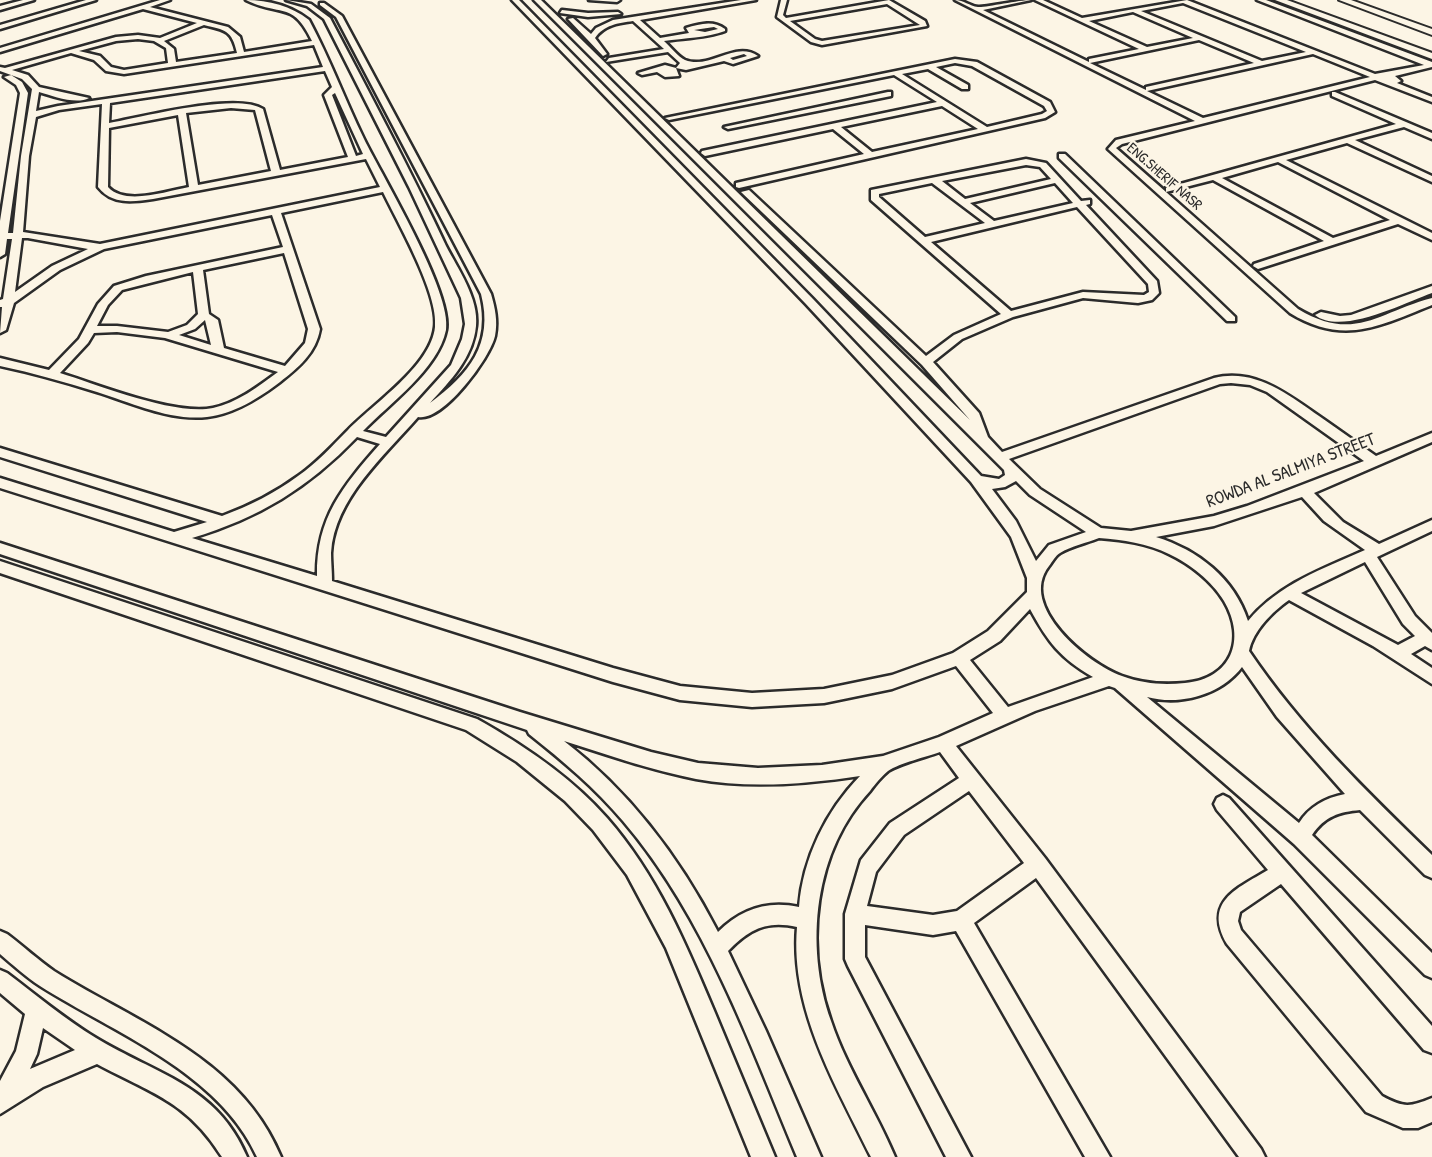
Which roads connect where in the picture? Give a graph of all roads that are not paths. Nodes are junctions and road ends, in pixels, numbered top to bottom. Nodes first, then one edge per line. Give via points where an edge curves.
1 (31, 0) edge
2 (93, 0) edge
3 (156, 0) edge
4 (167, 0) edge
5 (249, 0) edge
6 (289, 0) edge
7 (311, 0) edge
8 (504, 0) edge
9 (514, 0) edge
10 (537, 0) edge
11 (592, 0) edge
12 (617, 0) edge
13 (710, 0) edge
14 (753, 0) edge
15 (958, 0) edge
16 (968, 0) edge
17 (1028, 0) edge
18 (1038, 0) edge
19 (1185, 0) edge
20 (1260, 0) edge
21 (1279, 0) edge
22 (1343, 0) edge
23 (887, 1) edge
24 (781, 2) edge
25 (0, 8) edge
26 (142, 8) junction
27 (553, 8) junction
28 (983, 8) junction
29 (1135, 11) junction
30 (563, 12) junction
31 (617, 14) junction
32 (173, 15) junction
33 (525, 16) junction
34 (635, 19) junction
35 (785, 20) junction
36 (1082, 20) junction
37 (623, 21) junction
38 (94, 22) junction
39 (205, 22) junction
40 (0, 27) edge
41 (1432, 32) edge
42 (693, 34) dead end
43 (592, 38) junction
44 (1201, 39) junction
45 (658, 40) junction
46 (158, 41) junction
47 (316, 43) junction
48 (2, 46) edge
49 (1432, 46) edge
50 (1408, 47) junction
51 (592, 49) junction
52 (670, 50) junction
53 (1147, 50) junction
54 (72, 51) junction
55 (1317, 52) junction
56 (241, 54) junction
57 (1432, 56) edge
58 (723, 59) dead end
59 (609, 60) junction
60 (1092, 61) junction
61 (1262, 64) junction
62 (172, 65) junction
63 (328, 65) junction
64 (683, 65) junction
65 (26, 66) junction
66 (929, 66) junction
67 (1431, 68) edge
68 (2, 71) edge
69 (288, 71) junction
70 (642, 73) dead end
71 (896, 73) junction
72 (18, 74) junction
73 (613, 75) junction
74 (594, 79) junction
75 (866, 79) junction
76 (1385, 79) junction
77 (336, 87) junction
78 (965, 87) dead end
79 (36, 89) junction
80 (377, 89) junction
81 (1149, 89) junction
82 (363, 91) junction
83 (629, 91) junction
84 (1335, 94) junction
85 (609, 95) junction
86 (1432, 95) edge
87 (1432, 99) edge
88 (89, 101) junction
89 (106, 101) junction
90 (944, 103) junction
91 (1276, 106) junction
92 (33, 110) junction
93 (182, 113) junction
94 (669, 118) junction
95 (719, 118) junction
96 (1206, 120) junction
97 (352, 121) junction
98 (370, 121) junction
99 (1404, 124) junction
100 (105, 126) junction
101 (835, 126) junction
102 (986, 130) junction
103 (737, 134) dead end
104 (1432, 136) edge
105 (374, 137) junction
106 (1348, 140) junction
107 (26, 153) junction
108 (705, 153) junction
109 (870, 155) junction
110 (11, 156) junction
111 (369, 156) junction
112 (1062, 156) dead end
113 (353, 158) junction
114 (1283, 158) junction
115 (276, 172) junction
116 (1214, 177) junction
117 (1432, 179) edge
118 (934, 180) junction
119 (1057, 180) junction
120 (739, 185) junction
121 (194, 188) junction
122 (386, 189) junction
123 (1169, 190) junction
124 (5, 192) edge
125 (1105, 197) junction
126 (437, 201) junction
127 (963, 202) junction
128 (422, 204) junction
129 (1079, 204) junction
130 (276, 211) junction
131 (1399, 220) junction
132 (992, 224) junction
133 (1214, 229) junction
134 (1432, 229) edge
135 (1202, 231) junction
136 (18, 235) junction
137 (1432, 237) edge
138 (2, 238) junction
139 (923, 241) junction
140 (1333, 242) junction
141 (101, 247) junction
142 (288, 249) junction
143 (0, 254) edge
144 (1258, 267) junction
145 (198, 268) junction
146 (1432, 289) edge
147 (809, 301) junction
148 (1432, 301) edge
149 (4, 302) edge
150 (204, 315) junction
151 (1009, 315) junction
152 (1231, 319) dead end
153 (0, 330) edge
154 (90, 330) junction
155 (170, 336) junction
156 (218, 349) junction
157 (0, 362) edge
158 (926, 362) junction
159 (285, 370) junction
160 (52, 374) junction
161 (405, 424) junction
162 (353, 432) junction
163 (1432, 437) edge
164 (982, 439) junction
165 (388, 442) junction
166 (0, 452) edge
167 (1000, 458) junction
168 (1374, 461) junction
169 (1011, 470) junction
170 (976, 479) junction
171 (0, 483) edge
172 (1305, 490) junction
173 (224, 522) junction
174 (1432, 525) edge
175 (1098, 533) junction
176 (1126, 535) junction
177 (175, 537) junction
178 (0, 548) edge
179 (1373, 553) junction
180 (0, 567) edge
181 (1034, 577) junction
182 (325, 585) junction
183 (1288, 593) junction
184 (1033, 596) junction
185 (1429, 640) edge
186 (1242, 647) junction
187 (1399, 653) junction
188 (959, 658) junction
189 (363, 677) junction
190 (1432, 677) edge
191 (1114, 681) junction
192 (1004, 715) junction
193 (520, 720) junction
194 (942, 743) junction
195 (883, 764) junction
196 (971, 780) junction
197 (1364, 801) junction
198 (1223, 804) dead end
199 (1301, 837) junction
200 (1038, 865) junction
201 (1432, 868) edge
202 (1283, 872) junction
203 (855, 914) junction
204 (806, 918) junction
205 (961, 920) junction
206 (0, 941) edge
207 (717, 947) junction
208 (1432, 968) edge
209 (0, 980) edge
210 (37, 1010) junction
211 (1432, 1042) edge
212 (99, 1052) junction
213 (0, 1102) edge
214 (1432, 1109) edge
215 (235, 1157) edge
216 (269, 1157) edge
217 (763, 1157) edge
218 (809, 1157) edge
219 (883, 1157) edge
220 (959, 1157) edge
221 (1098, 1157) edge
222 (1252, 1157) edge

1 - 25 street
2 - 40 street
3 - 48 street
4 - 26 street
5 - 47 street via 282,6 301,15
6 - 82 street via 309,5 327,18
7 - 80 street via 339,16
8 - 33 street
9 - 33 street
10 - 27 street
11 - 12 street
13 - 31 street
14 - 34 street
15 - 96 street
16 - 28 street
17 - 28 street
18 - 36 street
19 - 29 street
19 - 55 street
20 - 67 street
21 - 50 main road
22 - 41 main road
23 - 35 street
23 - 35 street via 923,22 924,27 828,43 813,41
24 - 35 street via 783,8 778,14
26 - 32 street
26 - 38 street
27 - 30 street
27 - 51 street
28 - 60 street
29 - 36 street
29 - 44 street
30 - 31 street
30 - 43 street
31 - 37 street via 615,18
32 - 38 street
32 - 39 street
33 - 74 street
33 - 147 street via 779,282
34 - 37 street
34 - 45 street
36 - 53 street
37 - 43 street via 603,25
38 - 48 street
39 - 46 street
39 - 56 street via 234,34
42 - 45 street
43 - 51 street
44 - 53 street
44 - 61 street
45 - 52 street
46 - 54 street via 123,37
46 - 62 street via 170,48
47 - 56 street
47 - 63 street
49 - 50 main road
50 - 57 main road
51 - 59 street
51 - 73 street
52 - 59 street
52 - 64 street
53 - 60 street
54 - 62 street via 97,58 115,71
54 - 65 street
55 - 61 street
55 - 76 street
56 - 62 street
58 - 64 street via 693,67
59 - 94 street
60 - 81 street
61 - 81 street
63 - 69 street
63 - 77 street
64 - 70 street
65 - 68 street
65 - 72 street
66 - 71 street
66 - 78 street
66 - 102 street via 968,62 1051,109 1045,116
67 - 76 street
67 - 76 street via 1418,68
68 - 72 street
68 - 110 street via 24,93
69 - 88 street
69 - 89 street
71 - 75 street
71 - 90 street
72 - 79 street
73 - 74 street via 609,79
73 - 83 street
74 - 85 street
75 - 95 street
75 - 95 street via 891,97
76 - 84 street
76 - 86 street
76 - 87 street
76 - 91 street, ENG.SHERIF NASR
77 - 97 street
77 - 113 street via 328,95
79 - 88 street
79 - 92 street
80 - 82 street
80 - 126 street
81 - 96 street
82 - 98 street
83 - 85 street
83 - 164 street
84 - 91 street
84 - 99 street
85 - 147 street
88 - 89 street
88 - 92 street
89 - 100 street
90 - 101 street
90 - 102 street
91 - 96 street, ENG.SHERIF NASR
91 - 123 street via 1125,150
92 - 107 street
93 - 100 street
93 - 115 street via 237,104 257,107
93 - 121 street
94 - 95 street
94 - 108 street
95 - 103 street
96 - 135 street, ENG.SHERIF NASR via 1119,142 1112,149
97 - 98 street
97 - 105 street
98 - 105 street
99 - 104 street
99 - 106 street
100 - 121 street via 106,192 119,198 141,198
101 - 108 street
101 - 109 street
102 - 109 street
105 - 111 street
105 - 128 street
106 - 114 street
106 - 117 street
107 - 110 street
107 - 136 street
108 - 120 street
109 - 120 street
110 - 124 street
111 - 113 street
111 - 122 street
112 - 125 street
113 - 115 street
114 - 116 street
114 - 131 street
114 - 134 street
115 - 121 street
116 - 123 street
116 - 140 street
118 - 119 street via 1029,162 1043,165
118 - 127 street
118 - 139 street via 872,195
119 - 127 street
119 - 129 street
120 - 158 street
122 - 130 street
122 - 162 street via 437,302 441,327 438,339 418,369
123 - 133 street
124 - 138 street
125 - 129 street
125 - 152 street
126 - 128 street
126 - 161 street via 486,294 491,320 484,352 460,384
127 - 132 street
128 - 161 street via 466,297 471,324 456,366
129 - 132 street
129 - 151 street via 1147,273 1154,293 1138,300 1083,295
130 - 141 street
130 - 142 street
131 - 137 street
131 - 140 street
132 - 139 street
133 - 135 street
133 - 144 street
135 - 148 street, ENG.SHERIF NASR via 1294,311 1323,326 1357,329
136 - 138 street
136 - 141 street
136 - 149 street
138 - 143 street
139 - 151 street
140 - 144 street
141 - 149 street via 56,267
142 - 145 street
142 - 159 street via 314,329 311,343
144 - 146 street via 1303,306 1332,318 1353,318
145 - 150 street
145 - 154 street via 118,288 103,304
147 - 170 street
149 - 153 street via 6,318
150 - 155 street via 191,327
150 - 156 street via 212,320
151 - 158 street via 958,337
154 - 155 street
154 - 160 street
155 - 156 street
156 - 159 street
157 - 160 street
158 - 164 street via 975,416
159 - 160 street via 239,404 193,414 173,412
161 - 165 street
162 - 165 street
162 - 173 street via 302,480
163 - 168 street, ROWDA AL SALMIYA STREET
164 - 167 street
165 - 182 street via 348,490 332,520 324,552
166 - 173 street
167 - 168 street via 1218,381 1234,379 1271,389
167 - 169 street
168 - 172 street, ROWDA AL SALMIYA STREET
169 - 170 street via 1012,477 1006,483 986,484
169 - 175 street via 1035,492
170 - 181 street via 1013,527 1028,554
171 - 177 street
172 - 176 street, ROWDA AL SALMIYA STREET via 1218,522
172 - 179 street via 1338,527
173 - 177 street
174 - 179 street
175 - 176 street
175 - 181 street via 1056,546 1042,560
176 - 186 street via 1155,542 1208,573 1228,594 1240,618
177 - 182 street
178 - 189 street
179 - 183 street
179 - 185 street via 1409,621
180 - 189 street
181 - 184 street
182 - 188 street via 680,693 752,700 824,696 892,682
183 - 186 street via 1260,616
183 - 187 street
184 - 188 street via 1001,629
184 - 191 street via 1049,633 1065,650
185 - 187 street
186 - 191 street via 1233,669 1198,690 1147,691
186 - 197 street via 1262,686
187 - 190 street
188 - 192 street
189 - 193 street
189 - 217 street via 506,743 539,766 601,825 644,886 678,948
191 - 192 street
191 - 199 street
192 - 194 street
193 - 195 street via 698,771 822,773
193 - 207 street via 558,744 623,807 653,845
194 - 195 street
194 - 196 street
195 - 204 street via 837,819 816,864
196 - 200 street
196 - 203 street via 897,829 868,867
197 - 199 street via 1324,809 1309,821
197 - 201 street
198 - 202 street
199 - 208 street
200 - 205 street
200 - 222 street
202 - 211 street
202 - 214 street via 1233,905 1228,916 1234,937 1374,1104 1406,1118 1423,1116
203 - 205 street via 933,926
203 - 220 street via 855,959
204 - 207 street via 782,913 757,916 735,927
204 - 219 street via 810,979 828,1044
205 - 221 street
206 - 216 street via 45,977 206,1075 238,1104
207 - 218 street
209 - 210 street
210 - 212 street
210 - 213 street via 20,1070
212 - 213 street via 35,1077
212 - 215 street via 170,1088 199,1109

